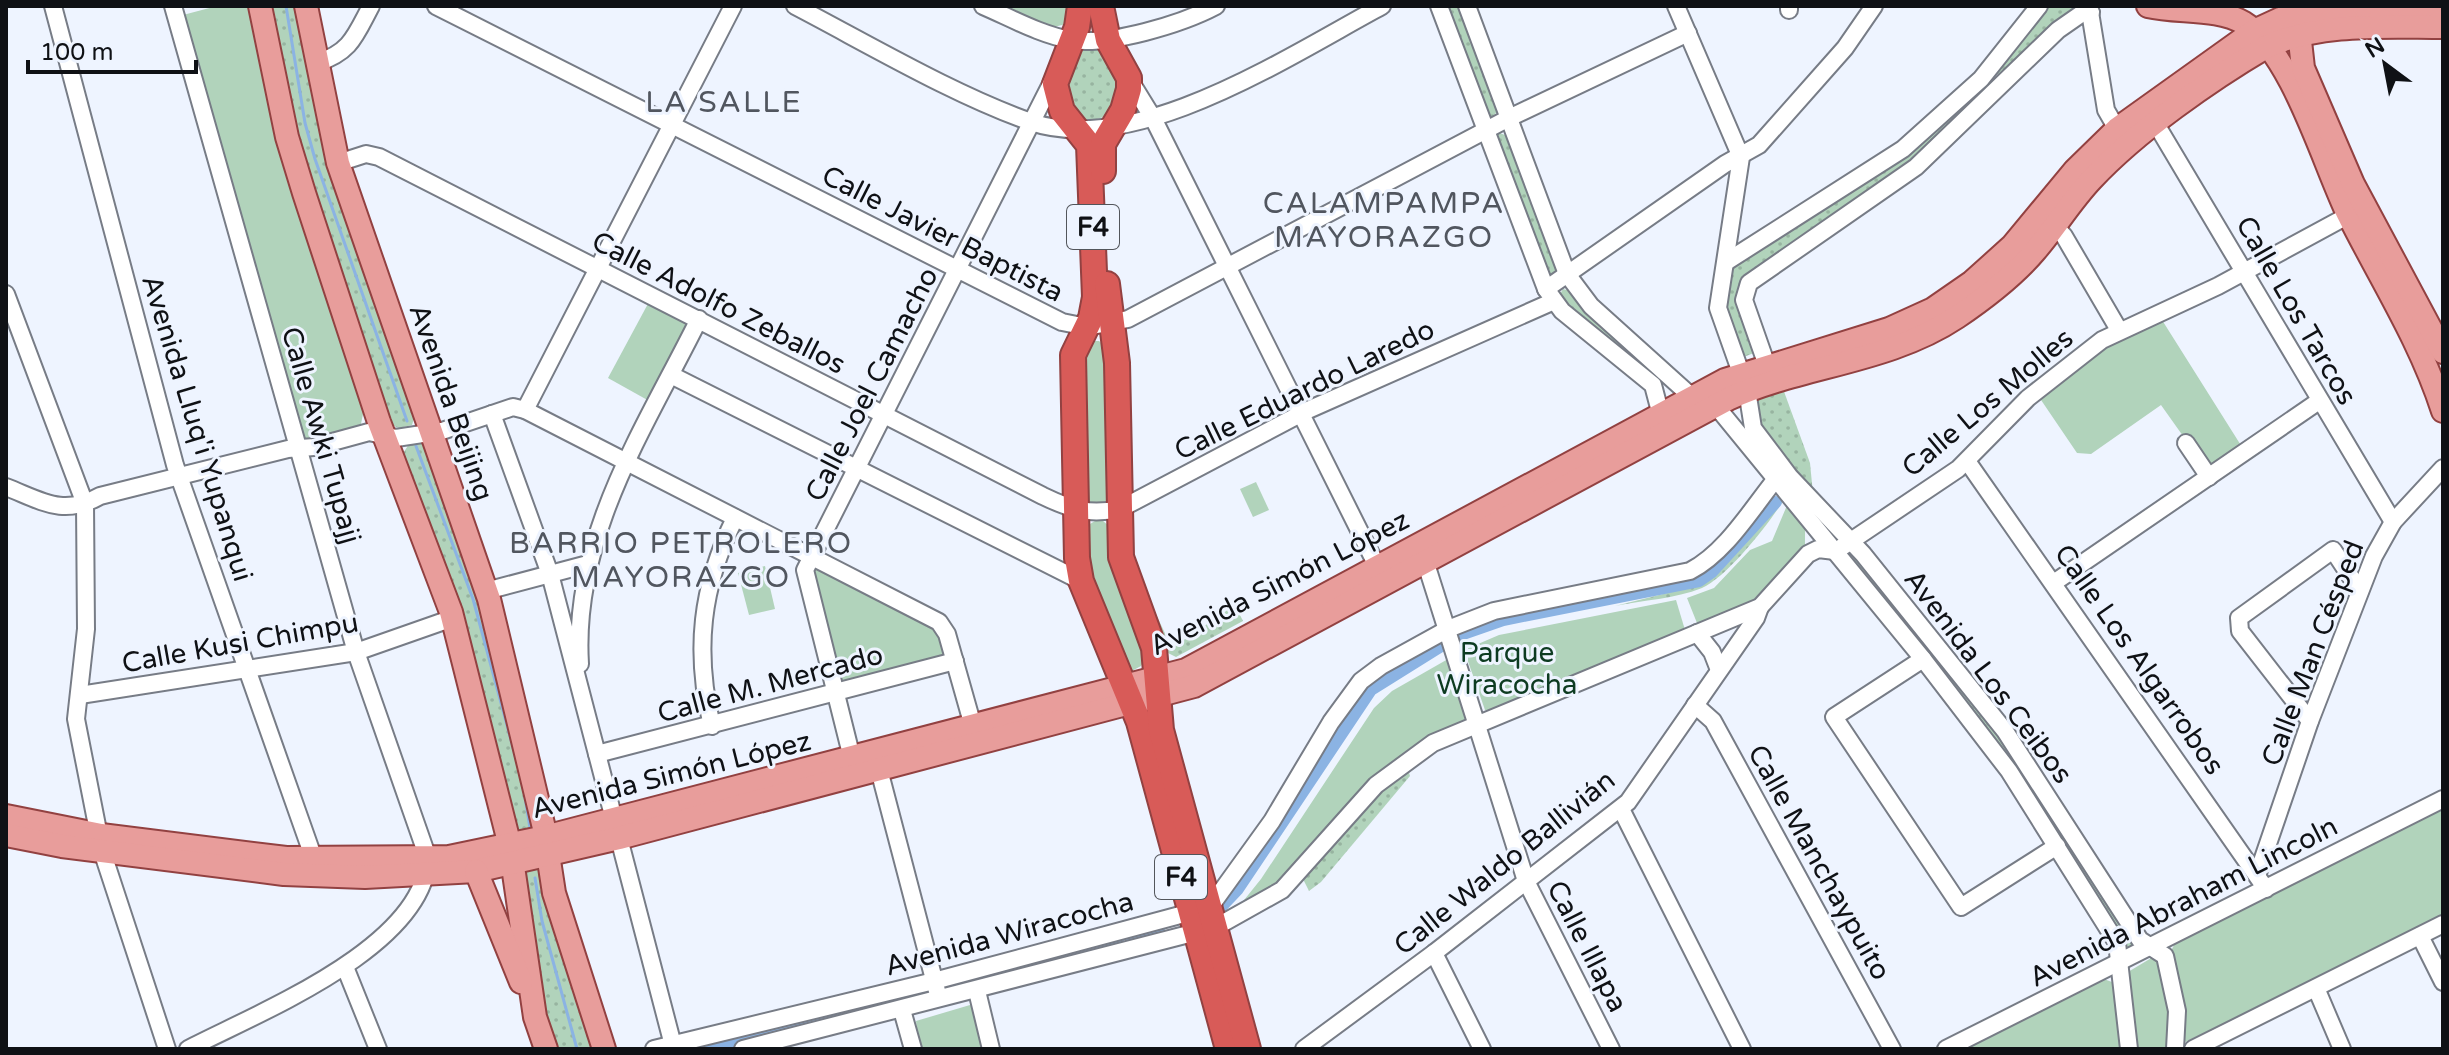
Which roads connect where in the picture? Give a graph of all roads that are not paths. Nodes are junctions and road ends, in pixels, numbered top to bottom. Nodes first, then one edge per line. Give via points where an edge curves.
1 (53, 6) edge
2 (173, 6) edge
3 (260, 6) edge
4 (306, 6) edge
5 (371, 6) edge
6 (436, 6) edge
7 (733, 6) edge
8 (795, 6) edge
9 (983, 6) edge
10 (1080, 6) edge
11 (1101, 6) edge
12 (1216, 6) edge
13 (1382, 6) edge
14 (1439, 6) edge
15 (1467, 6) edge
16 (1676, 6) edge
17 (1874, 6) edge
18 (2039, 6) edge
19 (2148, 6) edge
20 (2090, 9) edge
21 (2439, 23) edge
22 (2299, 25) junction
23 (1688, 33) junction
24 (2260, 39) junction
25 (1072, 40) junction
26 (1108, 40) junction
27 (317, 63) junction
28 (1988, 72) junction
29 (1057, 73) junction
30 (1129, 78) junction
31 (2001, 88) junction
32 (1153, 118) junction
33 (1509, 118) junction
34 (1032, 122) junction
35 (671, 124) junction
36 (2156, 124) junction
37 (1113, 125) junction
38 (1078, 128) junction
39 (2117, 129) junction
40 (1485, 131) junction
41 (1741, 157) junction
42 (338, 163) junction
43 (2349, 215) junction
44 (2048, 218) junction
45 (1732, 227) junction
46 (1755, 243) junction
47 (1726, 262) junction
48 (1228, 267) junction
49 (598, 269) junction
50 (957, 271) junction
51 (2245, 271) junction
52 (1567, 274) junction
53 (1550, 295) junction
54 (6, 296) edge
55 (699, 319) junction
56 (1112, 325) junction
57 (1087, 327) junction
58 (2119, 330) junction
59 (2443, 352) edge
60 (1770, 373) junction
61 (671, 375) junction
62 (1654, 376) junction
63 (1743, 382) junction
64 (1692, 397) junction
65 (2319, 401) junction
66 (1716, 406) junction
67 (525, 410) junction
68 (2443, 411) edge
69 (1303, 413) junction
70 (492, 414) junction
71 (884, 416) junction
72 (1663, 424) junction
73 (431, 432) junction
74 (385, 436) junction
75 (2186, 443) dead end
76 (299, 449) junction
77 (1967, 461) junction
78 (625, 464) junction
79 (2443, 468) edge
80 (856, 471) junction
81 (180, 477) junction
82 (2209, 477) junction
83 (1775, 480) junction
84 (6, 487) edge
85 (85, 504) junction
86 (1120, 509) junction
87 (1075, 511) junction
88 (735, 518) junction
89 (1808, 519) junction
90 (2393, 522) junction
91 (1851, 541) junction
92 (1835, 551) junction
93 (1423, 554) junction
94 (1808, 554) junction
95 (812, 557) junction
96 (588, 564) junction
97 (1377, 566) junction
98 (550, 574) junction
99 (1081, 581) junction
100 (2055, 582) junction
101 (486, 591) junction
102 (2360, 591) junction
103 (1760, 607) junction
104 (453, 618) junction
105 (1448, 629) junction
106 (1697, 633) junction
107 (356, 652) junction
108 (1923, 659) junction
109 (955, 661) junction
110 (1719, 670) junction
111 (248, 671) junction
112 (1157, 689) junction
113 (836, 693) junction
114 (80, 695) junction
115 (1128, 696) junction
116 (582, 697) junction
117 (1695, 705) junction
118 (2310, 721) junction
119 (1478, 723) junction
120 (712, 726) junction
121 (973, 726) junction
122 (597, 754) junction
123 (877, 761) junction
124 (854, 768) junction
125 (2443, 799) edge
126 (1621, 809) junction
127 (6, 816) edge
128 (616, 829) junction
129 (6, 835) edge
130 (101, 843) junction
131 (2057, 846) junction
132 (529, 850) junction
133 (314, 859) junction
134 (428, 866) junction
135 (476, 871) junction
136 (2258, 873) junction
137 (1526, 881) junction
138 (2266, 889) junction
139 (1203, 920) junction
140 (2443, 924) edge
141 (2420, 936) junction
142 (2150, 947) junction
143 (1434, 953) junction
144 (2120, 961) junction
145 (345, 967) junction
146 (934, 981) junction
147 (2443, 982) edge
148 (2316, 988) junction
149 (977, 991) junction
150 (939, 1000) junction
151 (902, 1010) junction
152 (535, 1017) junction
153 (2218, 1044) edge
154 (673, 1047) edge
155 (167, 1049) edge
156 (188, 1049) edge
157 (378, 1049) edge
158 (546, 1049) edge
159 (604, 1049) edge
160 (654, 1049) edge
161 (743, 1049) edge
162 (913, 1049) edge
163 (991, 1049) edge
164 (1228, 1049) edge
165 (1248, 1049) edge
166 (1304, 1049) edge
167 (1482, 1049) edge
168 (1611, 1049) edge
169 (1742, 1049) edge
170 (1892, 1049) edge
171 (1946, 1049) edge
172 (2129, 1049) edge
173 (2175, 1049) edge
174 (2193, 1049) edge
175 (2342, 1049) edge

1 - 81 street, Avenida Lluq'i Yupanqui
2 - 76 street, Calle Awki Tupajj
3 - 74 main road, Avenida Beijing via 287,137
4 - 27 main road, Avenida Beijing
5 - 27 street via 349,46
6 - 35 street, Calle Javier Baptista
7 - 35 street
8 - 34 street
9 - 25 street
10 - 25 highway
11 - 26 highway
12 - 26 street
13 - 32 street via 1214,94
14 - 40 street
15 - 33 street
16 - 23 street
17 - 41 street, Calle Eduardo Laredo via 1806,95
18 - 28 street
19 - 24 main road via 2231,17
20 - 31 street via 2058,30
20 - 39 street via 2106,110
21 - 22 main road, Avenida Simón López via 2342,9
22 - 24 main road, Avenida Simón López
22 - 59 main road via 2303,68 2353,184
23 - 33 street, Calle Javier Baptista
23 - 41 street
24 - 36 main road, Avenida Simón López
24 - 39 main road, Avenida Simón López
24 - 43 main road via 2291,84
25 - 26 street
25 - 29 highway
26 - 30 highway
27 - 42 main road, Avenida Beijing
28 - 31 street
28 - 46 street via 1903,149
29 - 34 street, Calle Joel Camacho
29 - 38 highway, F4 via 1057,102
30 - 32 street
30 - 37 highway, F4 via 1128,100
31 - 60 street via 1916,167 1749,283 1744,300
32 - 37 street
32 - 48 street
33 - 40 street, Calle Javier Baptista
33 - 52 street
34 - 38 street
34 - 50 street, Calle Joel Camacho
35 - 49 street
35 - 50 street, Calle Javier Baptista
36 - 44 main road, Avenida Simón López
36 - 51 street, Calle Los Tarcos
37 - 38 street
37 - 56 highway, F4 via 1103,144
38 - 57 highway, F4 via 1089,145 1095,297
39 - 44 main road, Avenida Simón López via 2094,149
40 - 48 street, Calle Javier Baptista
40 - 53 street
41 - 45 street, Avenida Los Ceibos
41 - 52 street, Calle Eduardo Laredo
42 - 49 street, Calle Adolfo Zeballos via 366,154 379,157
42 - 73 main road, Avenida Beijing
43 - 51 street, Calle Los Molles
43 - 68 main road via 2414,336
44 - 58 street
44 - 60 main road, Avenida Simón López via 1933,309
45 - 46 street
45 - 47 street, Avenida Los Ceibos
46 - 47 street
47 - 63 street, Avenida Los Ceibos via 1718,308
48 - 56 street, Calle Javier Baptista
48 - 69 street
49 - 55 street, Calle Adolfo Zeballos
49 - 67 street
50 - 57 street, Calle Javier Baptista via 1062,322
50 - 71 street, Calle Joel Camacho
51 - 58 street, Calle Los Molles
51 - 65 street, Calle Los Tarcos
52 - 53 street, Calle Eduardo Laredo
52 - 62 street
53 - 62 street
53 - 69 street, Calle Eduardo Laredo
54 - 85 street
55 - 61 street
55 - 71 street, Calle Adolfo Zeballos
56 - 57 street, Calle Javier Baptista
56 - 86 highway, F4
57 - 87 highway, F4 via 1073,355
58 - 77 street, Calle Los Molles via 2035,391
60 - 63 main road, Avenida Simón López
61 - 78 street
61 - 80 street
62 - 64 street
62 - 72 street
63 - 64 main road, Avenida Simón López
63 - 66 main road, Avenida Simón López
63 - 91 street, Avenida Los Ceibos via 1749,417 1761,441
64 - 72 main road, Avenida Simón López
65 - 82 street
65 - 90 street, Calle Los Tarcos
66 - 72 main road, Avenida Simón López
66 - 83 street, Avenida Los Ceibos
67 - 70 street via 513,407
67 - 78 street
69 - 86 street, Calle Eduardo Laredo
69 - 97 street
70 - 73 street
70 - 98 street
71 - 80 street, Calle Joel Camacho
71 - 87 street, Calle Adolfo Zeballos
72 - 93 main road, Avenida Simón López
73 - 74 street
73 - 101 main road, Avenida Beijing
74 - 76 street via 369,432
74 - 104 main road, Avenida Beijing
75 - 82 street
76 - 81 street
76 - 107 street, Calle Awki Tupajj
77 - 91 street, Calle Los Molles
77 - 100 street, Calle Los Algarrobos
78 - 88 street
78 - 96 street
79 - 90 street, Calle Man Césped
80 - 95 street, Calle Joel Camacho
80 - 99 street
81 - 85 street
81 - 111 street, Avenida Lluq'i Yupanqui
82 - 100 street
83 - 89 street, Avenida Los Ceibos
83 - 105 street via 1701,566 1494,611
84 - 85 street via 65,508
85 - 114 street via 86,629
86 - 87 street, Calle Eduardo Laredo
86 - 112 highway, F4 via 1124,569 1154,648
87 - 99 highway, F4
88 - 95 street
88 - 120 street via 708,584 702,619 703,691
89 - 92 street, Avenida Los Ceibos
89 - 94 street
90 - 102 street, Calle Man Césped
91 - 92 street, Calle Los Molles
91 - 142 street, Avenida Los Ceibos via 2005,731 2140,940
92 - 94 street
92 - 108 street, Avenida Los Ceibos
93 - 97 main road, Avenida Simón López
93 - 105 street, Calle Illapa
93 - 112 main road, Avenida Simón López via 1194,686
94 - 103 street, Avenida Wiracocha
95 - 109 street via 939,622
95 - 113 street, Calle Joel Camacho via 805,570
96 - 98 street
96 - 116 street via 581,606
97 - 112 main road, Avenida Simón López
98 - 101 street
98 - 116 street
99 - 115 highway, F4
100 - 136 street, Calle Los Algarrobos
101 - 132 main road, Avenida Beijing
102 - 118 street, Calle Man Césped
102 - 118 street via 2333,550 2239,618 2240,631
103 - 106 street, Avenida Wiracocha
103 - 110 street, Calle Waldo Ballivián
104 - 107 street, Calle Kusi Chimpu
104 - 132 main road, Avenida Beijing
105 - 119 street, Calle Illapa
105 - 139 street via 1361,681
106 - 110 street
106 - 119 street, Avenida Wiracocha
107 - 111 street, Calle Kusi Chimpu
107 - 134 street, Calle Awki Tupajj
108 - 131 street, Avenida Los Ceibos via 1990,743
108 - 131 street via 1834,717 1961,907
109 - 113 street, Calle M. Mercado
109 - 121 street
110 - 117 street, Calle Waldo Ballivián
111 - 114 street, Calle Kusi Chimpu
111 - 133 street, Avenida Lluq'i Yupanqui
112 - 115 main road, Avenida Simón López
112 - 139 highway, F4 via 1161,730
113 - 120 street, Calle M. Mercado
113 - 124 street, Calle Joel Camacho
114 - 130 street via 76,719
115 - 121 main road, Avenida Simón López
115 - 123 main road, Avenida Simón López
115 - 139 highway, F4
116 - 122 street
117 - 126 street, Calle Waldo Ballivián
117 - 170 street, Calle Manchaypuito via 1713,721
118 - 136 street, Calle Man Césped
119 - 137 street, Calle Illapa
119 - 139 street, Avenida Wiracocha via 1433,743 1376,785 1282,890
120 - 122 street, Calle M. Mercado
121 - 123 main road, Avenida Simón López
122 - 128 street
123 - 124 main road, Avenida Simón López
123 - 146 street
124 - 128 main road, Avenida Simón López
125 - 138 street, Avenida Abraham Lincoln
126 - 137 street, Calle Waldo Ballivián
126 - 169 street
127 - 130 main road, Avenida Simón López
128 - 132 main road, Avenida Simón López
128 - 154 street
129 - 130 main road, Avenida Simón López
130 - 133 main road, Avenida Simón López
130 - 134 main road, Avenida Simón López via 284,874 365,877
130 - 155 street
131 - 144 street, Avenida Los Ceibos via 2113,934
132 - 134 main road, Avenida Simón López via 471,854
132 - 135 main road, Avenida Simón López
132 - 152 main road, Avenida Beijing
132 - 159 main road, Avenida Beijing via 554,893
133 - 134 main road, Avenida Simón López
134 - 135 main road, Avenida Simón López
134 - 145 street via 416,895 382,939
135 - 152 main road
136 - 138 street, Calle Los Algarrobos
137 - 143 street, Calle Waldo Ballivián
137 - 168 street, Calle Illapa
138 - 142 street, Avenida Abraham Lincoln
139 - 146 street, Avenida Wiracocha
139 - 149 street, Avenida Wiracocha
139 - 164 highway, F4
139 - 165 highway, F4
140 - 141 street
141 - 147 street
141 - 148 street
142 - 144 street, Avenida Abraham Lincoln
142 - 173 street, Avenida Los Ceibos via 2168,962 2177,1011
143 - 166 street, Calle Waldo Ballivián
143 - 167 street
144 - 171 street, Avenida Abraham Lincoln
144 - 172 street, Avenida Los Ceibos
145 - 156 street
145 - 157 street
146 - 150 street
146 - 154 street, Avenida Wiracocha
148 - 153 street
148 - 175 street
149 - 150 street, Avenida Wiracocha
149 - 163 street
150 - 151 street, Avenida Wiracocha
151 - 161 street, Avenida Wiracocha
151 - 162 street
152 - 158 main road, Avenida Beijing
153 - 174 street
154 - 160 street, Avenida Wiracocha

